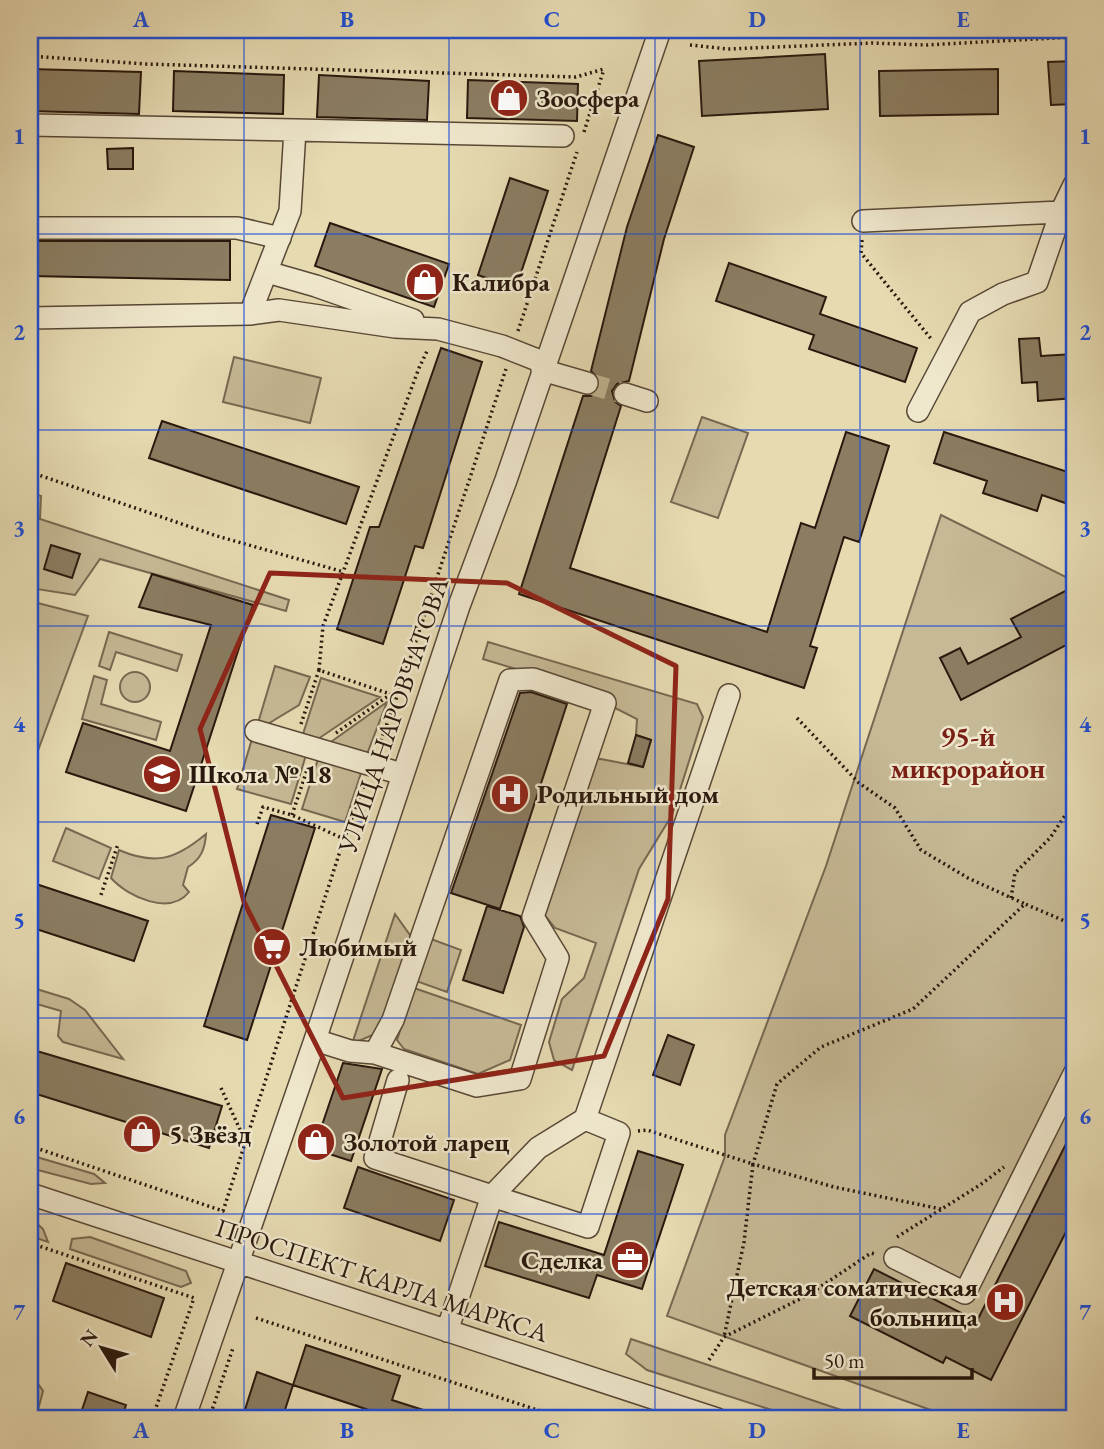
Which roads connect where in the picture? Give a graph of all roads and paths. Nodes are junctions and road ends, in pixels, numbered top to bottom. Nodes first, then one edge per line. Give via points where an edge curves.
1 (660, 30) edge
2 (1074, 37) edge
3 (690, 45) dead end
4 (30, 56) edge
5 (30, 125) edge
6 (295, 130) junction
7 (574, 140) junction
8 (1074, 185) edge
9 (1061, 212) junction
10 (863, 220) joint
11 (30, 228) edge
12 (280, 238) junction
13 (267, 272) junction
14 (250, 314) junction
15 (30, 318) edge
16 (438, 329) junction
17 (512, 350) junction
18 (947, 358) junction
19 (544, 366) junction
20 (587, 383) tunnel mouth
21 (625, 394) tunnel mouth
22 (647, 401) dead end
23 (918, 411) dead end
24 (30, 472) edge
25 (344, 572) junction
26 (319, 670) junction
27 (392, 694) dead end
28 (729, 695) dead end
29 (797, 718) dead end
30 (256, 731) dead end
31 (295, 743) junction
32 (372, 765) junction
33 (402, 774) junction
34 (1074, 802) edge
35 (257, 824) dead end
36 (344, 839) junction
37 (118, 844) dead end
38 (101, 895) dead end
39 (1011, 898) junction
40 (1024, 904) junction
41 (1074, 925) edge
42 (315, 1040) junction
43 (375, 1053) junction
44 (1074, 1074) edge
45 (398, 1080) dead end
46 (221, 1088) dead end
47 (585, 1119) junction
48 (619, 1133) junction
49 (246, 1143) junction
50 (30, 1146) edge
51 (1031, 1163) junction
52 (753, 1164) junction
53 (30, 1194) edge
54 (492, 1196) junction
55 (941, 1209) junction
56 (30, 1243) edge
57 (889, 1249) junction
58 (871, 1253) junction
59 (238, 1262) junction
60 (256, 1318) dead end
61 (447, 1331) junction
62 (724, 1336) junction
63 (236, 1340) dead end
64 (709, 1360) dead end
65 (670, 1412) edge
66 (152, 1419) edge
67 (184, 1419) edge
68 (209, 1419) edge
69 (565, 1419) edge
70 (717, 1419) edge

1 - 19 street, УЛИЦА НАРОВЧАТОВА
2 - 3 path via 926,45 728,49
4 - 7 path via 146,64 576,77 604,69
5 - 6 street
6 - 7 street
6 - 12 street via 290,211
7 - 17 path
8 - 9 street
9 - 10 street
9 - 18 street via 1037,282 970,312
10 - 18 path via 861,253
11 - 12 street via 237,228
12 - 13 street
13 - 14 street
13 - 16 street
14 - 15 street
14 - 16 street via 279,310
16 - 17 street
16 - 25 path via 419,368
17 - 19 street
17 - 32 path
18 - 23 street
19 - 20 street
19 - 33 street, УЛИЦА НАРОВЧАТОВА
21 - 22 street
24 - 25 path via 216,536
25 - 26 path via 323,626
26 - 27 path
26 - 31 path
28 - 47 street
29 - 39 path via 859,783 895,808 921,850
30 - 31 street
31 - 32 street
32 - 33 street
32 - 36 path
33 - 42 street, УЛИЦА НАРОВЧАТОВА
34 - 39 path via 1050,838 1014,873
35 - 36 path via 263,807
36 - 49 path
37 - 38 path
39 - 40 path
40 - 41 path
40 - 52 path via 912,1009 821,1047 777,1084
42 - 43 street
42 - 59 street, УЛИЦА НАРОВЧАТОВА
43 - 43 street via 477,1086 520,1079 558,958 533,917 605,704 533,679 510,680 393,1020
44 - 51 street
45 - 54 street via 375,1158
46 - 49 path
47 - 48 street
47 - 54 street via 538,1148
48 - 52 path via 648,1130
48 - 54 street via 588,1227
49 - 50 path via 223,1212
51 - 55 path via 1002,1167
51 - 57 street via 965,1293
52 - 55 path via 834,1187
52 - 62 path via 744,1242
53 - 59 street, ПРОСПЕКТ КАРЛА МАРКСА
54 - 61 street
55 - 57 path
56 - 66 path via 194,1298
57 - 58 path
57 - 58 path
58 - 62 path via 808,1295
59 - 61 street, ПРОСПЕКТ КАРЛА МАРКСА
59 - 67 street, УЛИЦА НАРОВЧАТОВА
60 - 69 path
61 - 65 street, ПРОСПЕКТ КАРЛА МАРКСА
62 - 64 path
63 - 68 path
65 - 70 street, ПРОСПЕКТ КАРЛА МАРКСА

